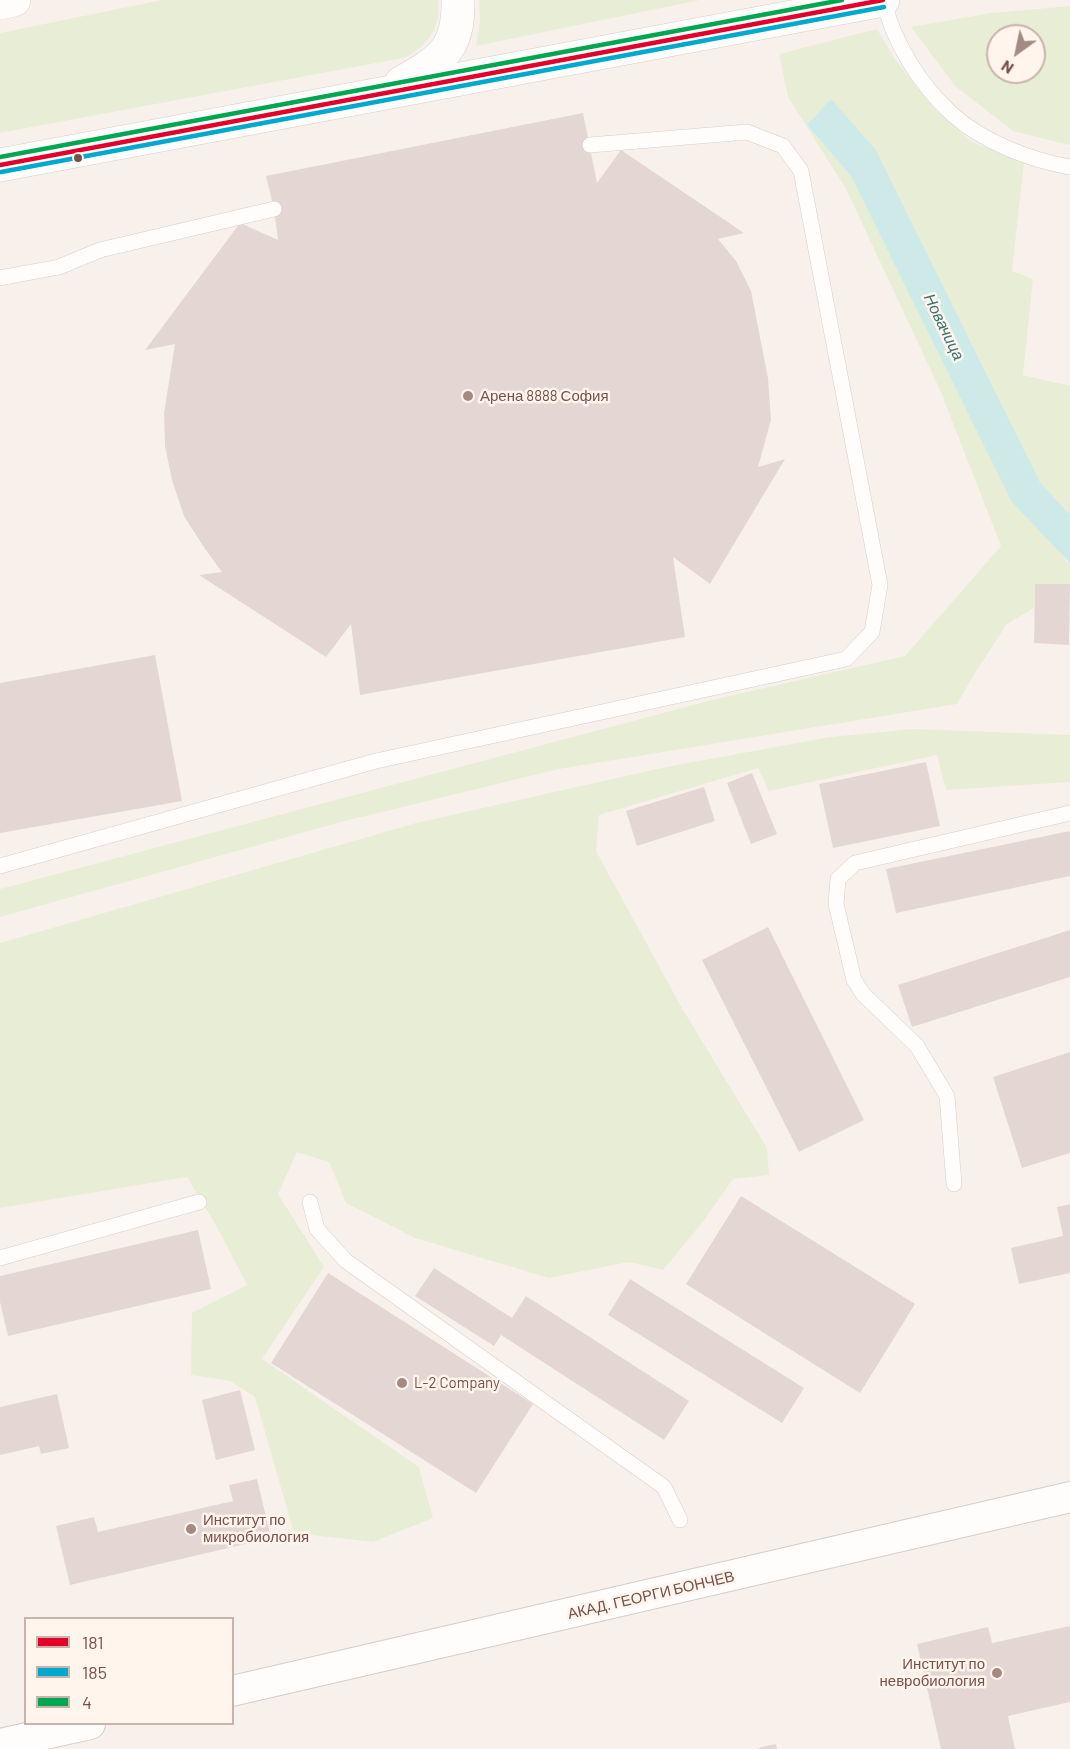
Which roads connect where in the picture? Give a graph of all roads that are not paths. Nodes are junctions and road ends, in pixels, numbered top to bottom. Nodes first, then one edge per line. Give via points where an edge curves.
1 (14, 0) edge
2 (458, 0) edge
3 (883, 0) edge
4 (0, 3) edge
5 (387, 92) junction
6 (590, 145) dead end
7 (0, 165) edge
8 (1070, 167) edge
9 (274, 208) dead end
10 (0, 278) edge
11 (1070, 813) edge
12 (0, 866) edge
13 (954, 1184) dead end
14 (199, 1202) dead end
15 (309, 1202) dead end
16 (0, 1258) edge
17 (1070, 1497) edge
18 (680, 1520) dead end
19 (234, 1691) edge
20 (86, 1725) edge
21 (0, 1744) edge

1 - 4 main road
2 - 5 main road via 459,23 448,48 432,65
3 - 5 main road
3 - 8 lane via 901,48 952,114 986,138 1020,153
5 - 7 main road
6 - 12 lane via 747,132 783,146 795,160 801,171 880,585 872,632 846,659 376,761
9 - 10 lane via 100,250 59,267
11 - 13 lane via 855,864 838,879 836,904 854,980 863,994 917,1046 947,1096
14 - 16 lane
15 - 18 lane via 317,1229 346,1261 664,1487
17 - 19 street, АКАД. ГЕОРГИ БОНЧЕВ
20 - 21 street

